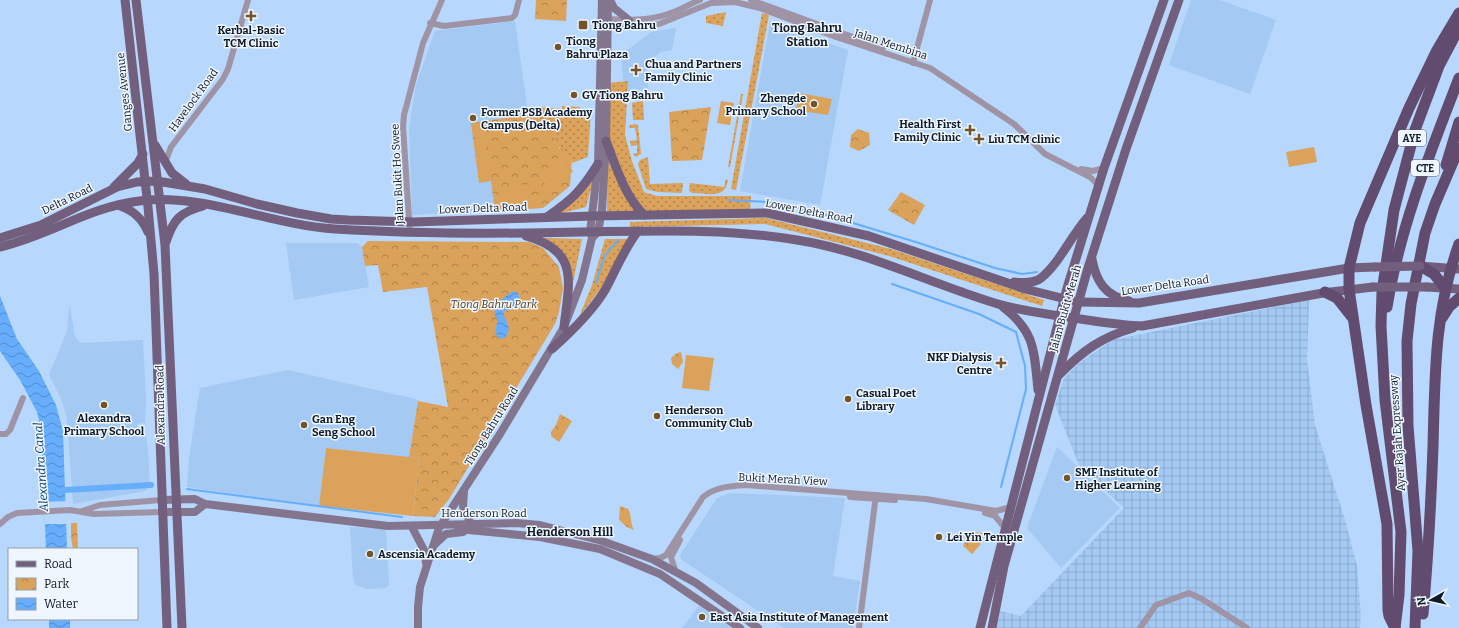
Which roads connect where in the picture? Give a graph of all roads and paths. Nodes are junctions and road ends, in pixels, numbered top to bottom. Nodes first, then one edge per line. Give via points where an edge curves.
1 (125, 0) edge
2 (136, 0) edge
3 (248, 0) edge
4 (442, 0) edge
5 (519, 0) edge
6 (602, 0) edge
7 (609, 0) edge
8 (700, 0) edge
9 (930, 0) edge
10 (1164, 0) edge
11 (1179, 0) edge
12 (754, 3) edge
13 (1459, 13) edge
14 (629, 20) junction
15 (430, 23) junction
16 (604, 23) junction
17 (1459, 28) edge
18 (914, 60) junction
19 (1459, 78) edge
20 (1459, 122) edge
21 (152, 140) junction
22 (606, 141) junction
23 (1459, 148) edge
24 (143, 154) junction
25 (598, 164) junction
26 (165, 165) junction
27 (1104, 168) junction
28 (157, 181) junction
29 (145, 182) junction
30 (187, 185) junction
31 (1099, 186) junction
32 (107, 192) junction
33 (147, 200) junction
34 (160, 200) junction
35 (1435, 204) junction
36 (118, 205) junction
37 (206, 205) junction
38 (1090, 214) junction
39 (644, 215) junction
40 (597, 216) junction
41 (547, 217) junction
42 (410, 222) junction
43 (638, 232) junction
44 (410, 233) junction
45 (516, 233) junction
46 (593, 234) junction
47 (0, 238) edge
48 (151, 239) junction
49 (1459, 244) edge
50 (165, 245) junction
51 (0, 247) edge
52 (1092, 257) junction
53 (1425, 267) junction
54 (1349, 268) junction
55 (1454, 269) edge
56 (1007, 282) junction
57 (1349, 288) junction
58 (1445, 288) junction
59 (1459, 289) edge
60 (1323, 293) junction
61 (1459, 298) edge
62 (1064, 299) junction
63 (1078, 302) junction
64 (1139, 302) junction
65 (998, 304) junction
66 (1060, 316) junction
67 (1074, 318) junction
68 (1353, 319) junction
69 (1142, 326) junction
70 (1381, 326) junction
71 (1438, 326) junction
72 (564, 327) junction
73 (552, 349) junction
74 (1058, 377) junction
75 (1038, 396) junction
76 (23, 398) dead end
77 (0, 434) edge
78 (464, 489) junction
79 (878, 497) junction
80 (176, 499) junction
81 (161, 500) junction
82 (205, 504) junction
83 (1011, 507) junction
84 (82, 511) junction
85 (162, 512) junction
86 (177, 512) junction
87 (0, 524) edge
88 (471, 524) junction
89 (401, 526) junction
90 (441, 526) junction
91 (413, 528) junction
92 (1005, 528) junction
93 (492, 532) junction
94 (434, 544) junction
95 (652, 559) junction
96 (426, 566) junction
97 (675, 570) junction
98 (167, 628) edge
99 (182, 628) edge
100 (418, 628) edge
101 (740, 628) edge
102 (758, 628) edge
103 (860, 628) edge
104 (980, 628) edge
105 (992, 628) edge
106 (1140, 628) edge
107 (1247, 628) edge
108 (1395, 628) edge
109 (1415, 628) edge
110 (1420, 628) edge

1 - 24 main road, Ganges Avenue
2 - 21 main road, Ganges Avenue
3 - 26 street, Havelock Road via 228,69 207,102 171,147
4 - 15 street, Jalan Bukit Ho Swee
5 - 15 street via 516,15 512,18 444,26
6 - 16 main road, Tiong Bahru Road
7 - 14 main road via 614,8
7 - 16 main road, Tiong Bahru Road
8 - 14 street via 668,15
9 - 18 street
10 - 27 main road, Jalan Bukit Merah
11 - 52 main road, Jalan Bukit Merah via 1126,149
12 - 16 street, Jalan Membina via 711,3 659,24
12 - 18 street, Jalan Membina
13 - 54 highway, AYE via 1437,50 1409,108 1360,223
14 - 16 street
15 - 42 street, Jalan Bukit Ho Swee via 411,84 404,123
16 - 22 main road, Tiong Bahru Road
16 - 25 main road, Tiong Bahru Road
17 - 70 highway, Ayer Rajah Expressway / AYE via 1439,66 1414,130 1404,166 1394,210 1382,292
18 - 27 street, Jalan Membina via 932,64 992,104 1016,122 1046,151 1084,170 1097,171
18 - 31 street, Jalan Membina via 961,87 1014,124 1044,154 1090,176
19 - 70 highway, Ayer Rajah Expressway / CTE via 1415,194
20 - 35 highway, CTE
21 - 26 main road
21 - 28 main road, Ganges Avenue
22 - 39 main road via 626,192
22 - 40 main road, Tiong Bahru Road
23 - 35 highway, Ayer Rajah Expressway
24 - 29 main road, Ganges Avenue
24 - 32 main road via 130,172
25 - 40 main road, Tiong Bahru Road
25 - 41 main road via 574,197
26 - 30 main road
27 - 31 main road, Jalan Bukit Merah
28 - 29 main road, Lower Delta Road
28 - 30 main road, Lower Delta Road
28 - 34 main road, Alexandra Road
29 - 32 main road, Delta Road via 125,185
29 - 33 main road, Alexandra Road
30 - 42 main road, Lower Delta Road via 257,204 331,219
31 - 38 main road, Jalan Bukit Merah
32 - 47 main road, Delta Road via 41,225
33 - 34 main road
33 - 36 main road, Delta Road
33 - 48 main road, Alexandra Road
34 - 37 main road via 188,201
34 - 50 main road, Alexandra Road
35 - 109 highway, Ayer Rajah Expressway via 1420,255 1407,341 1408,426 1418,550
36 - 48 main road via 134,212 143,222
36 - 51 main road, Delta Road via 97,210
37 - 44 main road via 281,222 330,229
37 - 50 main road via 179,216 171,226
38 - 56 main road via 1041,278 1028,282
38 - 62 main road, Jalan Bukit Merah
39 - 40 main road, Lower Delta Road
39 - 56 main road, Lower Delta Road via 767,213 869,236
40 - 41 main road, Lower Delta Road
40 - 46 main road, Tiong Bahru Road
41 - 42 main road, Lower Delta Road
42 - 44 street, Jalan Bukit Ho Swee
43 - 46 main road
43 - 65 main road via 758,234 800,240 912,273
43 - 73 main road via 591,309
44 - 45 main road
45 - 46 main road
45 - 72 main road via 548,244 562,256 569,277
46 - 72 main road, Tiong Bahru Road via 582,280
48 - 81 main road, Alexandra Road
49 - 55 highway
50 - 80 main road, Alexandra Road
52 - 63 main road, Jalan Bukit Merah
52 - 64 main road via 1096,277 1105,289 1126,300
53 - 54 main road, Lower Delta Road, bridge
53 - 55 main road, Lower Delta Road
53 - 58 highway
54 - 57 highway
54 - 64 main road, Lower Delta Road
55 - 58 highway
56 - 62 main road, Lower Delta Road
57 - 58 main road, bridge
57 - 60 main road
57 - 68 highway
58 - 59 main road
58 - 71 highway
60 - 68 highway via 1337,298
60 - 69 main road
61 - 71 highway via 1449,307
62 - 63 main road, Lower Delta Road
62 - 66 main road, Jalan Bukit Merah
63 - 64 main road, Lower Delta Road
63 - 67 main road, Jalan Bukit Merah
65 - 66 main road via 1039,314
65 - 75 main road via 1015,316 1028,333 1034,356
66 - 67 main road
66 - 75 main road, Jalan Bukit Merah
67 - 69 main road via 1104,324
67 - 74 main road, Jalan Bukit Merah
68 - 108 highway via 1387,524 1388,610
69 - 74 main road via 1113,334 1098,342
70 - 108 highway, Ayer Rajah Expressway / AYE via 1385,400 1401,532
71 - 110 highway via 1430,535
72 - 73 main road, Tiong Bahru Road
73 - 78 main road, Tiong Bahru Road
74 - 105 main road, Jalan Bukit Merah via 1004,566
75 - 83 main road, Jalan Bukit Merah
76 - 77 street via 10,430 6,434
78 - 88 main road via 463,507
78 - 90 main road, Tiong Bahru Road
79 - 83 street, Bukit Merah View via 926,499 1000,511
79 - 92 street, Bukit Merah View via 951,506 990,514 1000,520
79 - 95 street, Bukit Merah View via 746,485 719,489 703,497 666,555
79 - 97 street, Bukit Merah View via 746,489 717,493 705,500 684,531 671,557
79 - 103 street
80 - 81 main road, Henderson Road
80 - 82 main road, Henderson Road via 195,498
80 - 86 main road, Alexandra Road
81 - 84 street via 100,505
81 - 85 main road, Alexandra Road
82 - 86 main road via 195,512
82 - 89 main road, Henderson Road
83 - 92 main road, Jalan Bukit Merah
84 - 85 street via 94,514
84 - 87 street via 12,514
85 - 86 main road
85 - 98 main road, Alexandra Road
86 - 99 main road, Alexandra Road
88 - 90 main road, Henderson Road
88 - 95 main road, Henderson Road via 516,522 540,525 602,541
89 - 90 main road, Henderson Road
89 - 91 main road, Henderson Road
90 - 91 main road, Henderson Road
90 - 93 main road, Henderson Road
90 - 94 main road, Tiong Bahru Road
91 - 96 main road via 424,550
92 - 104 main road, Jalan Bukit Merah
93 - 94 main road via 446,534
93 - 101 main road, Henderson Road via 540,537 600,549 660,574
94 - 96 main road, Tiong Bahru Road
95 - 97 main road, Henderson Road
96 - 100 main road, Tiong Bahru Road via 419,596
97 - 102 main road, Henderson Road
106 - 107 street via 1156,605 1189,593

